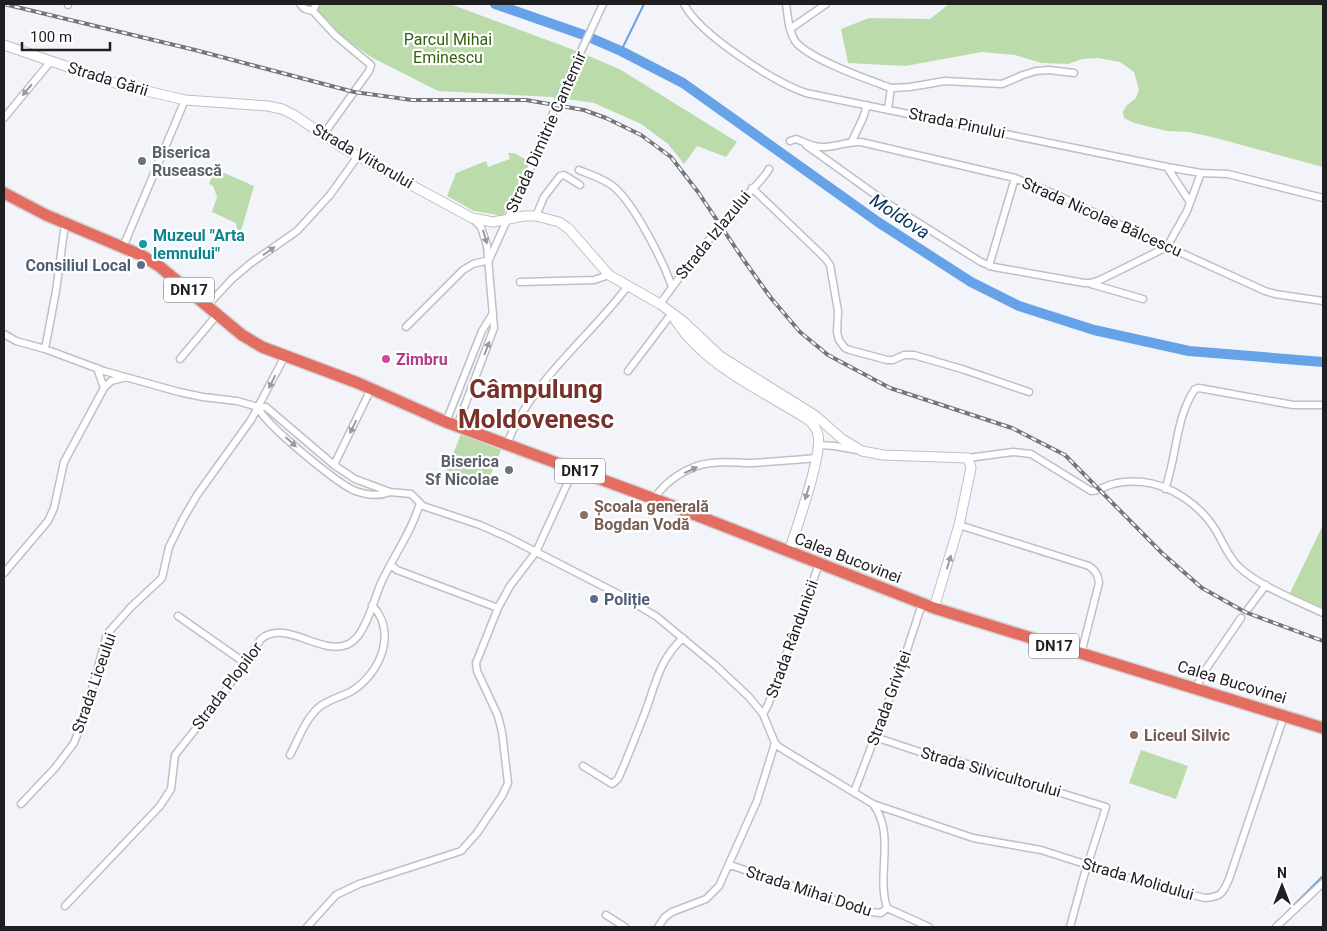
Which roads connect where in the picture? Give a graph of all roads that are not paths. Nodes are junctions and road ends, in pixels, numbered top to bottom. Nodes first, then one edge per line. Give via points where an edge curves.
1 (300, 4) edge
2 (316, 4) edge
3 (603, 4) edge
4 (684, 4) edge
5 (786, 4) edge
6 (826, 4) edge
7 (312, 12) junction
8 (790, 29) junction
9 (4, 46) edge
10 (51, 61) junction
11 (1074, 73) dead end
12 (891, 88) junction
13 (185, 100) junction
14 (867, 105) junction
15 (888, 109) junction
16 (4, 118) edge
17 (323, 135) junction
18 (852, 141) junction
19 (790, 142) dead end
20 (806, 144) junction
21 (358, 156) junction
22 (1167, 168) junction
23 (769, 169) dead end
24 (580, 170) dead end
25 (1201, 173) junction
26 (1015, 178) junction
27 (580, 185) dead end
28 (752, 188) junction
29 (4, 193) edge
30 (1323, 198) edge
31 (1190, 202) junction
32 (536, 216) junction
33 (472, 218) junction
34 (506, 220) junction
35 (65, 224) junction
36 (123, 247) junction
37 (1167, 247) junction
38 (489, 260) junction
39 (989, 266) junction
40 (609, 275) junction
41 (520, 282) dead end
42 (1090, 283) junction
43 (627, 287) junction
44 (672, 287) junction
45 (1143, 299) dead end
46 (1323, 300) edge
47 (660, 304) junction
48 (207, 306) junction
49 (493, 313) junction
50 (672, 314) junction
51 (217, 315) junction
52 (406, 327) dead end
53 (4, 334) edge
54 (46, 350) junction
55 (285, 356) junction
56 (180, 359) dead end
57 (97, 368) junction
58 (628, 371) dead end
59 (126, 377) junction
60 (104, 388) junction
61 (371, 389) junction
62 (1029, 392) dead end
63 (1323, 405) edge
64 (258, 407) junction
65 (452, 424) junction
66 (508, 444) junction
67 (819, 445) junction
68 (862, 451) junction
69 (816, 458) junction
70 (968, 458) junction
71 (334, 465) junction
72 (574, 469) junction
73 (1165, 489) junction
74 (390, 492) junction
75 (654, 499) junction
76 (420, 503) junction
77 (959, 525) junction
78 (536, 552) junction
79 (789, 552) junction
80 (819, 564) junction
81 (391, 565) junction
82 (4, 572) edge
83 (1266, 585) junction
84 (922, 604) junction
85 (372, 605) junction
86 (498, 608) junction
87 (934, 608) junction
88 (1248, 609) dead end
89 (1323, 613) edge
90 (178, 616) dead end
91 (1241, 618) dead end
92 (683, 638) junction
93 (1081, 654) junction
94 (245, 663) junction
95 (1196, 688) junction
96 (763, 714) junction
97 (1284, 716) junction
98 (1323, 728) edge
99 (875, 737) junction
100 (775, 742) junction
101 (290, 755) dead end
102 (583, 766) dead end
103 (854, 792) junction
104 (21, 804) dead end
105 (873, 804) junction
106 (730, 865) junction
107 (1088, 865) junction
108 (1323, 883) edge
109 (65, 906) dead end
110 (887, 908) junction
111 (606, 915) dead end
112 (307, 927) edge
113 (625, 927) edge
114 (658, 927) edge
115 (928, 927) edge
116 (1070, 927) edge
117 (1276, 927) edge

1 - 7 street
2 - 7 street
3 - 34 street, Strada Dimitrie Cantemir
4 - 14 street, Strada Pinului via 721,41 793,88
5 - 8 street
6 - 8 street
7 - 17 street via 371,65 370,71
8 - 12 street via 796,42 807,51
9 - 10 street, Strada Gării
10 - 13 street, Strada Gării via 121,85
10 -> 16 street
11 - 12 street via 1036,71 1002,84 945,81
12 - 15 street
13 - 17 street, Strada Viitorului via 282,109
13 - 36 street
14 - 15 street, Strada Pinului
14 - 18 street
15 - 22 street, Strada Pinului
17 - 21 street, Strada Viitorului
18 - 20 street, Strada Nicolae Bălcescu via 826,147
18 - 26 street, Strada Nicolae Bălcescu
19 - 20 street, Strada Nicolae Bălcescu via 796,139
20 - 39 street via 887,203
21 - 33 street, Strada Viitorului
48 -> 21 street via 238,274 297,231 330,195
22 - 25 street, Strada Pinului
22 - 31 street
23 - 28 street, Strada Izlazului
24 - 44 street via 618,190 632,208
25 - 30 street, Strada Pinului via 1228,174
25 - 31 street
26 - 37 street, Strada Nicolae Bălcescu
26 - 39 street
27 - 32 street via 564,175 560,176 544,197
28 - 44 street, Strada Izlazului
28 - 62 street via 830,265 838,310 837,332 845,348 887,360 914,355
29 - 35 highway, DN17
31 - 37 street
32 - 34 street, Strada Viitorului
32 - 40 street via 554,220 569,229
33 - 34 street, Strada Viitorului via 487,222
33 -> 38 street, Strada Dimitrie Cantemir via 482,227
34 - 38 street, Strada Dimitrie Cantemir
35 - 36 highway, DN17
35 - 54 street
36 - 48 highway, DN17 via 159,266
37 - 42 street
37 - 46 street, Strada Nicolae Bălcescu via 1270,292
38 - 49 street, Strada Dimitrie Cantemir
38 - 52 street via 463,270
39 - 42 street
40 - 41 street via 594,280
40 - 43 street
42 - 45 street
43 - 47 street
43 - 66 street via 541,387 514,427
44 - 47 street, Strada Izlazului
47 - 50 street
48 - 51 highway, DN17
49 - 65 street via 482,331
65 -> 49 street, Strada Dimitrie Cantemir via 492,335
50 - 58 street
50 - 67 street via 693,342 716,363 809,420 817,430
50 - 68 street via 684,321 720,356 816,416 842,439
51 - 55 highway, DN17 via 249,339
51 - 56 street
53 - 54 street
54 - 57 street
55 - 61 highway, DN17
55 -> 64 street, Strada Liceului
57 - 59 street
57 - 60 street
59 - 60 street via 111,381
59 - 64 street via 179,392
60 - 82 street via 64,462 48,521
61 - 65 highway, Calea Bucovinei / DN17
61 -> 71 street
63 - 73 street via 1294,405 1195,389 1180,424
64 - 71 street via 269,409
64 -> 74 street via 285,436 334,478 362,493 381,496
64 - 104 street, Strada Liceului via 197,495 172,541 162,578 107,634 74,743 56,768
65 - 66 highway, Calea Bucovinei / DN17
66 - 72 highway, Calea Bucovinei / DN17
67 - 68 street
67 - 69 street
68 - 70 street via 883,455
75 -> 69 street via 664,485 702,465
69 -> 79 street
70 - 73 street via 1013,452 1031,454 1091,491 1132,481
70 - 77 street via 971,468
71 - 74 street via 362,483
72 - 75 highway, Calea Bucovinei / DN17
72 - 78 street
73 - 83 street via 1194,505 1214,527 1235,564
74 - 76 street via 411,494
75 - 79 highway, Calea Bucovinei / DN17
76 - 78 street via 480,525
76 - 81 street, Strada Plopilor
87 -> 77 street
77 - 93 street via 1095,570 1099,583
78 - 86 street
78 - 92 street via 641,606
79 - 80 highway, Calea Bucovinei / DN17
80 - 84 highway, Calea Bucovinei / DN17
80 - 96 street, Strada Rândunicii
81 - 85 street, Strada Plopilor
81 - 86 street
83 - 88 street
83 - 89 street
84 - 87 highway, Calea Bucovinei / DN17
84 - 99 street, Strada Griviței
85 - 94 street, Strada Plopilor via 358,635 346,646 273,633 261,639
85 - 101 street via 385,634 384,649 377,664 358,686 325,702 315,711
86 - 112 street via 476,668 502,732 508,783 502,796 461,851 336,895
87 - 93 highway, Calea Bucovinei / DN17
90 - 94 street
91 - 95 street
92 - 96 street via 742,690
92 - 102 street via 661,665 618,779 612,784
93 - 95 highway, Calea Bucovinei / DN17
94 - 109 street, Strada Plopilor via 175,755 171,789 160,806
95 - 97 highway, Calea Bucovinei / DN17
96 - 100 street
97 - 98 highway, Calea Bucovinei / DN17
97 - 107 street, Strada Molidului via 1242,843 1220,895 1214,898 1190,895
99 - 103 street, Strada Griviței
99 - 107 street, Strada Silvicultorului via 1106,807
100 - 103 street, Strada Molidului
100 - 106 street via 757,801
103 - 105 street, Strada Molidului
105 - 107 street, Strada Molidului via 973,838 1019,845
105 - 110 street via 884,825
106 - 110 street, Strada Mihai Dodu via 870,912 881,913
106 - 114 street via 714,893 672,912
107 - 116 street
108 - 117 street
110 - 115 street
111 - 113 street

